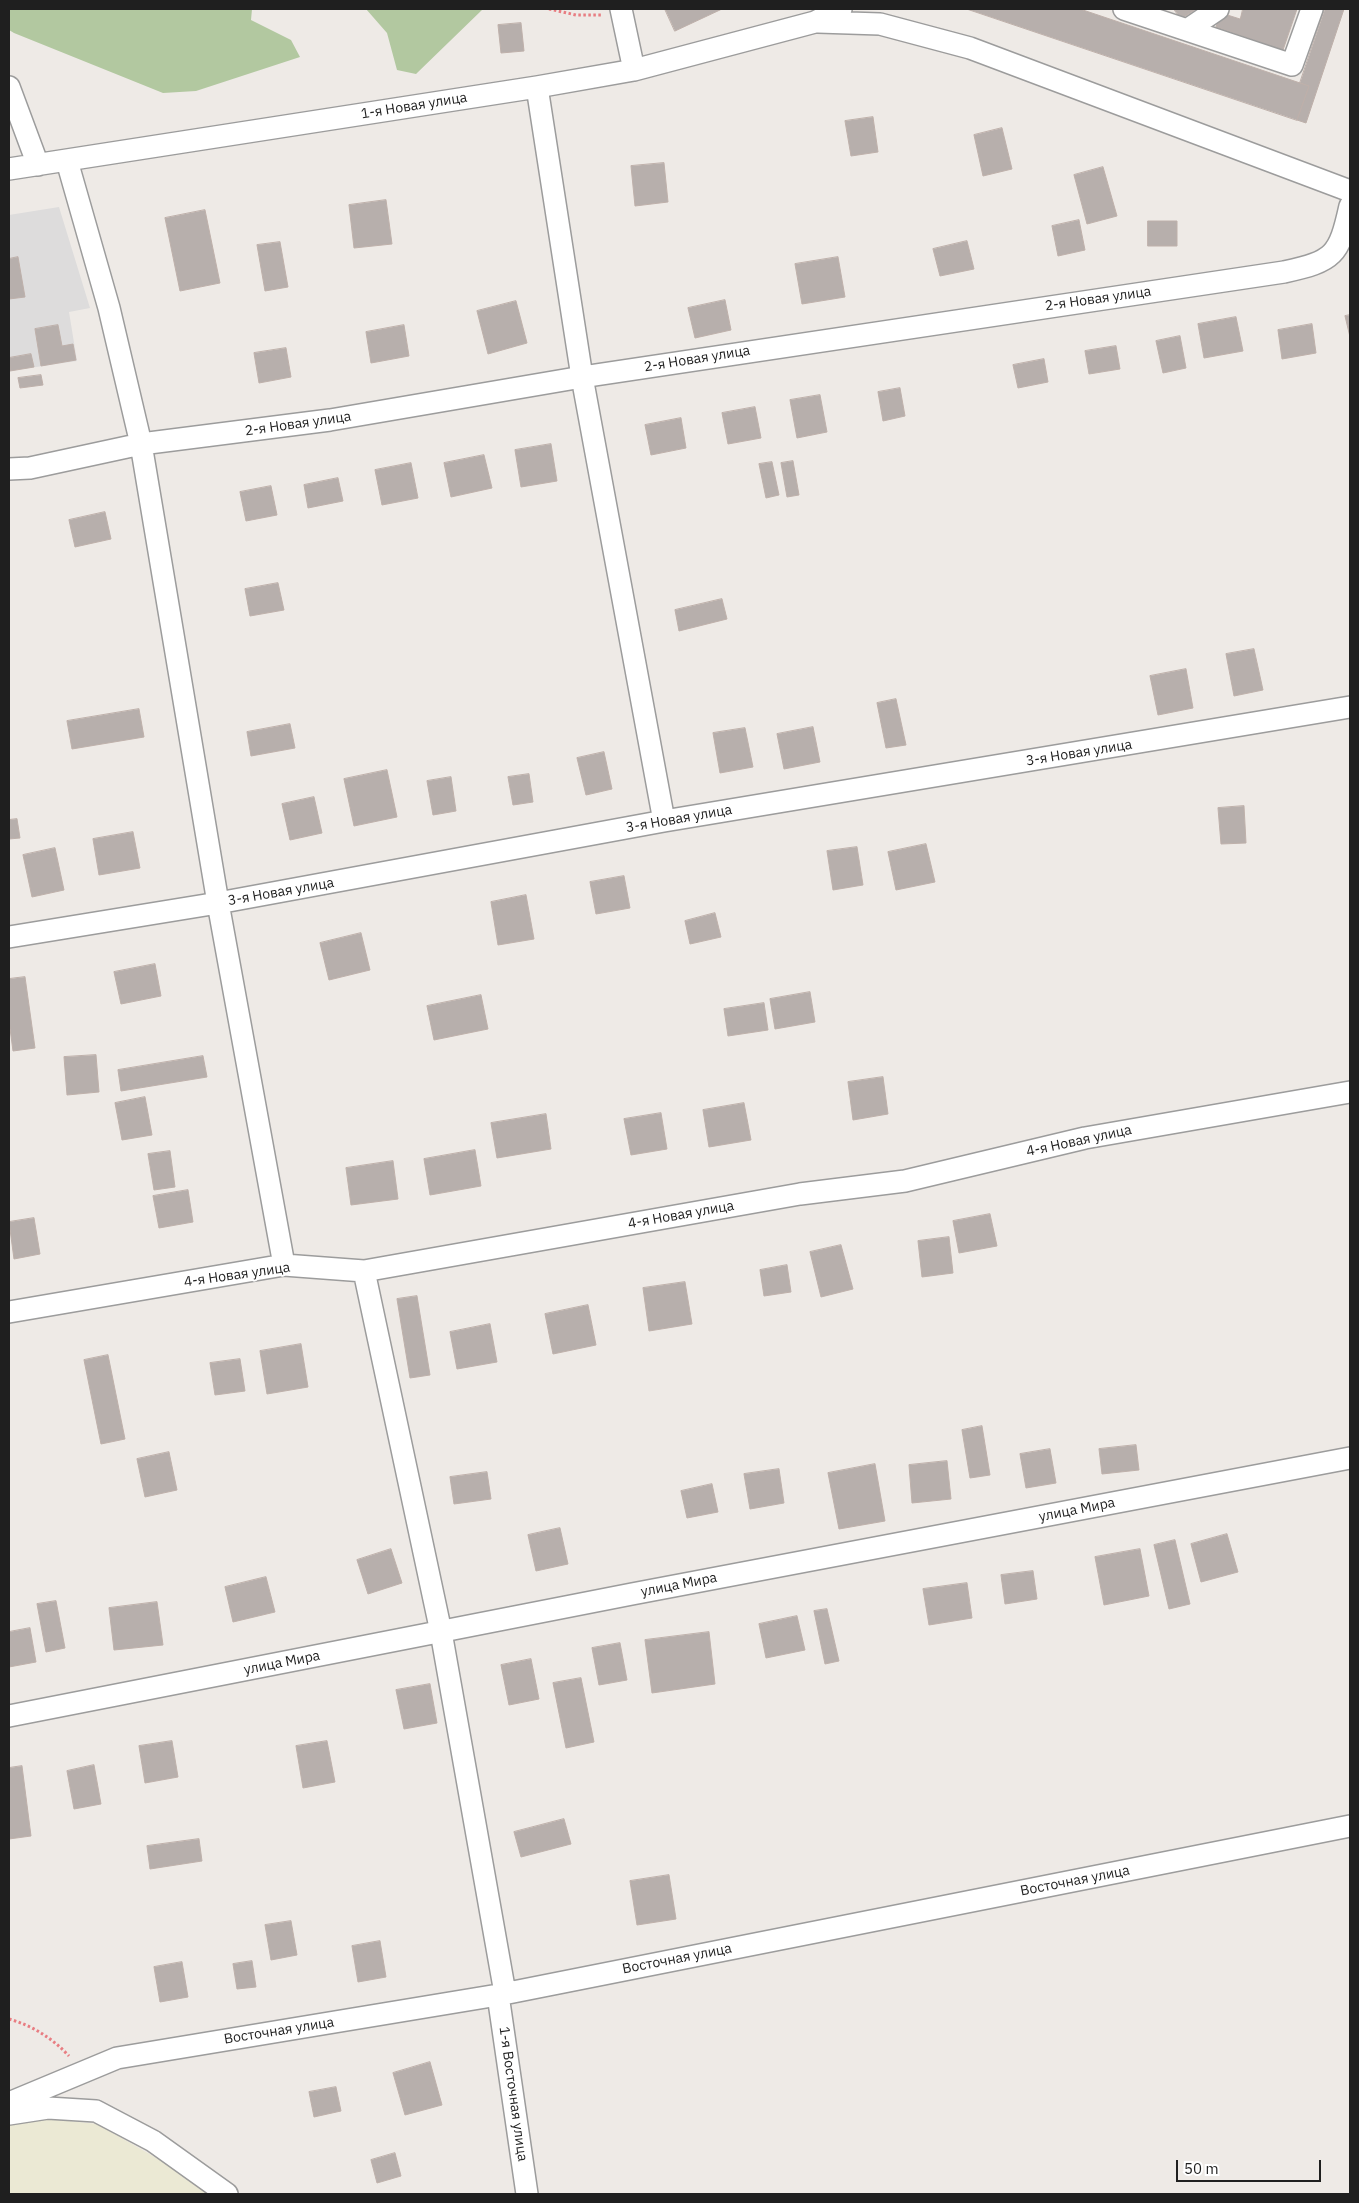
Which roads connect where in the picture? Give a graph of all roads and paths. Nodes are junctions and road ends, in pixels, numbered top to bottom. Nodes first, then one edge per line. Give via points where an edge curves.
1 (549, 9) edge
2 (841, 9) edge
3 (1124, 9) edge
4 (1218, 9) edge
5 (1312, 9) edge
6 (622, 12) edge
7 (815, 22) junction
8 (1187, 30) junction
9 (634, 70) junction
10 (9, 87) edge
11 (537, 87) junction
12 (67, 160) junction
13 (38, 165) junction
14 (9, 169) edge
15 (1350, 192) edge
16 (1350, 206) edge
17 (582, 377) junction
18 (141, 444) junction
19 (9, 469) edge
20 (1350, 707) edge
21 (664, 821) junction
22 (218, 903) junction
23 (9, 937) edge
24 (1350, 1092) edge
25 (284, 1266) junction
26 (364, 1271) junction
27 (9, 1312) edge
28 (1350, 1458) edge
29 (441, 1632) junction
30 (9, 1716) edge
31 (1350, 1826) edge
32 (502, 1994) junction
33 (9, 2019) edge
34 (83, 2072) junction
35 (9, 2103) edge
36 (9, 2114) edge
37 (227, 2194) edge
38 (527, 2194) edge

1 - 6 path via 576,15
2 - 7 street
3 - 8 street
4 - 8 street
5 - 8 street via 1292,65
6 - 9 street
7 - 9 street, 1-я Новая улица
7 - 15 street via 880,24 970,48
9 - 11 street, 1-я Новая улица
10 - 13 street
11 - 12 street, 1-я Новая улица
11 - 17 street
12 - 13 street, 1-я Новая улица
12 - 18 street via 109,308
13 - 14 street, 1-я Новая улица
16 - 17 street, 2-я Новая улица via 1344,234 1334,253 1315,265 1284,272
17 - 18 street, 2-я Новая улица via 330,420
17 - 21 street
18 - 19 street, 2-я Новая улица via 30,468
18 - 22 street
20 - 21 street, 3-я Новая улица
21 - 22 street, 3-я Новая улица
22 - 23 street, 3-я Новая улица
22 - 25 street
24 - 26 street, 4-я Новая улица via 1085,1138 905,1181 800,1194
25 - 26 street, 4-я Новая улица
25 - 27 street, 4-я Новая улица
26 - 29 street, 1-я Восточная улица
28 - 29 street, улица Мира
29 - 30 street, улица Мира
29 - 32 street, 1-я Восточная улица
31 - 32 street, Восточная улица
32 - 34 street, Восточная улица via 118,2058
32 - 38 street, 1-я Восточная улица
33 - 34 path via 54,2040
34 - 35 street, Восточная улица
36 - 37 street via 48,2108 96,2111 153,2141

